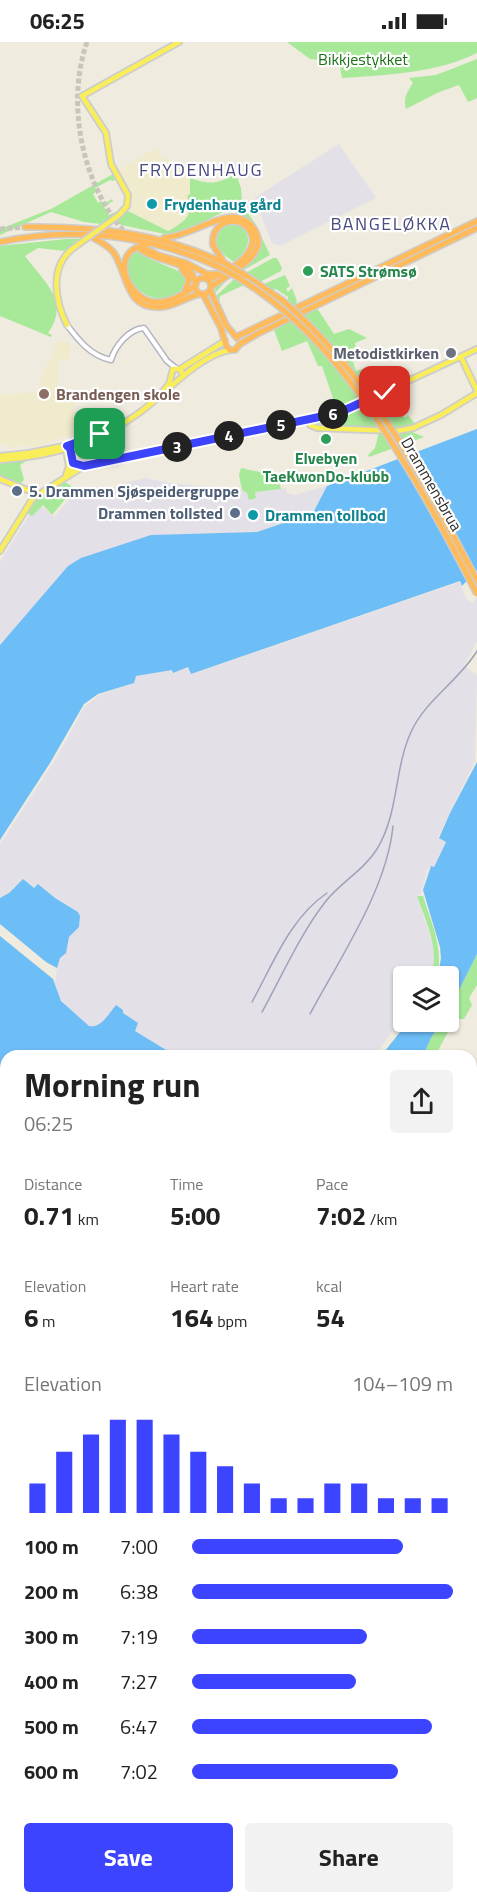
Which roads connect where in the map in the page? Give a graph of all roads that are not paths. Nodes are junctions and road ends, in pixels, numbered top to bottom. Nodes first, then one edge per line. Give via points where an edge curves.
1 (179, 42) edge
2 (477, 221) edge
3 (25, 227) tunnel mouth
4 (477, 228) edge
5 (477, 232) edge
6 (86, 234) junction
7 (457, 238) junction
8 (154, 241) junction
9 (0, 243) edge
10 (224, 263) junction
11 (180, 267) junction
12 (194, 268) junction
13 (220, 273) junction
14 (205, 279) junction
15 (195, 285) junction
16 (211, 289) junction
17 (184, 293) junction
18 (202, 294) junction
19 (67, 325) joint
20 (235, 336) junction
21 (225, 340) junction
22 (240, 345) junction
23 (477, 349) edge
24 (230, 350) junction
25 (461, 357) junction
26 (167, 361) junction
27 (178, 368) junction
28 (171, 375) junction
29 (181, 378) junction
30 (477, 392) edge
31 (308, 419) junction
32 (68, 448) junction
33 (0, 458) edge
34 (72, 468) junction
35 (0, 478) edge
36 (34, 496) junction
37 (0, 551) edge
38 (477, 582) edge
39 (477, 594) edge

1 - 19 main road, bridge via 82,96 106,133 115,170 128,199 119,215 61,261 56,273 59,305
2 - 20 highway
3 - 8 highway via 129,232
4 - 7 highway
5 - 7 highway
6 - 8 highway
6 - 9 highway via 36,236
6 - 18 highway via 113,252 129,291 139,302 161,307
7 - 22 highway
8 - 10 highway, Drammensbrua via 186,247
8 - 16 highway via 180,236 226,218 240,218 252,226 257,241 253,255
8 - 17 highway via 135,248 127,258 126,271 132,288 142,298 155,302
8 - 39 highway, Drammensbrua, bridge via 236,276 273,301 333,358 405,464
10 - 13 highway via 214,248 213,234 224,222 242,223 252,235 250,251
10 - 38 highway, Drammensbrua, bridge via 282,300 342,361 410,461
11 - 12 highway via 156,259 142,248
11 - 15 highway via 190,271
11 - 17 highway via 189,279
12 - 13 highway via 207,274
12 - 14 highway
13 - 14 highway
14 - 15 highway
14 - 16 highway
15 - 17 highway
15 - 18 highway
16 - 18 highway
16 - 20 highway
18 - 21 highway
19 - 26 street via 86,347 111,360 120,343 144,328
20 - 21 highway
20 - 22 highway
21 - 24 highway
21 - 27 main road
22 - 24 highway
23 - 25 main road
24 - 29 main road
25 - 30 main road
25 - 31 main road via 350,409
26 - 27 street
26 - 28 street
27 - 28 main road
27 - 29 main road
28 - 29 main road via 175,380
28 - 32 main road via 163,391 132,416
29 - 32 main road via 122,425
30 - 31 main road via 418,426 397,431 317,428
31 - 34 main road
32 - 33 main road via 43,455
32 - 34 main road
34 - 36 main road via 65,477
35 - 36 main road
36 - 37 main road

